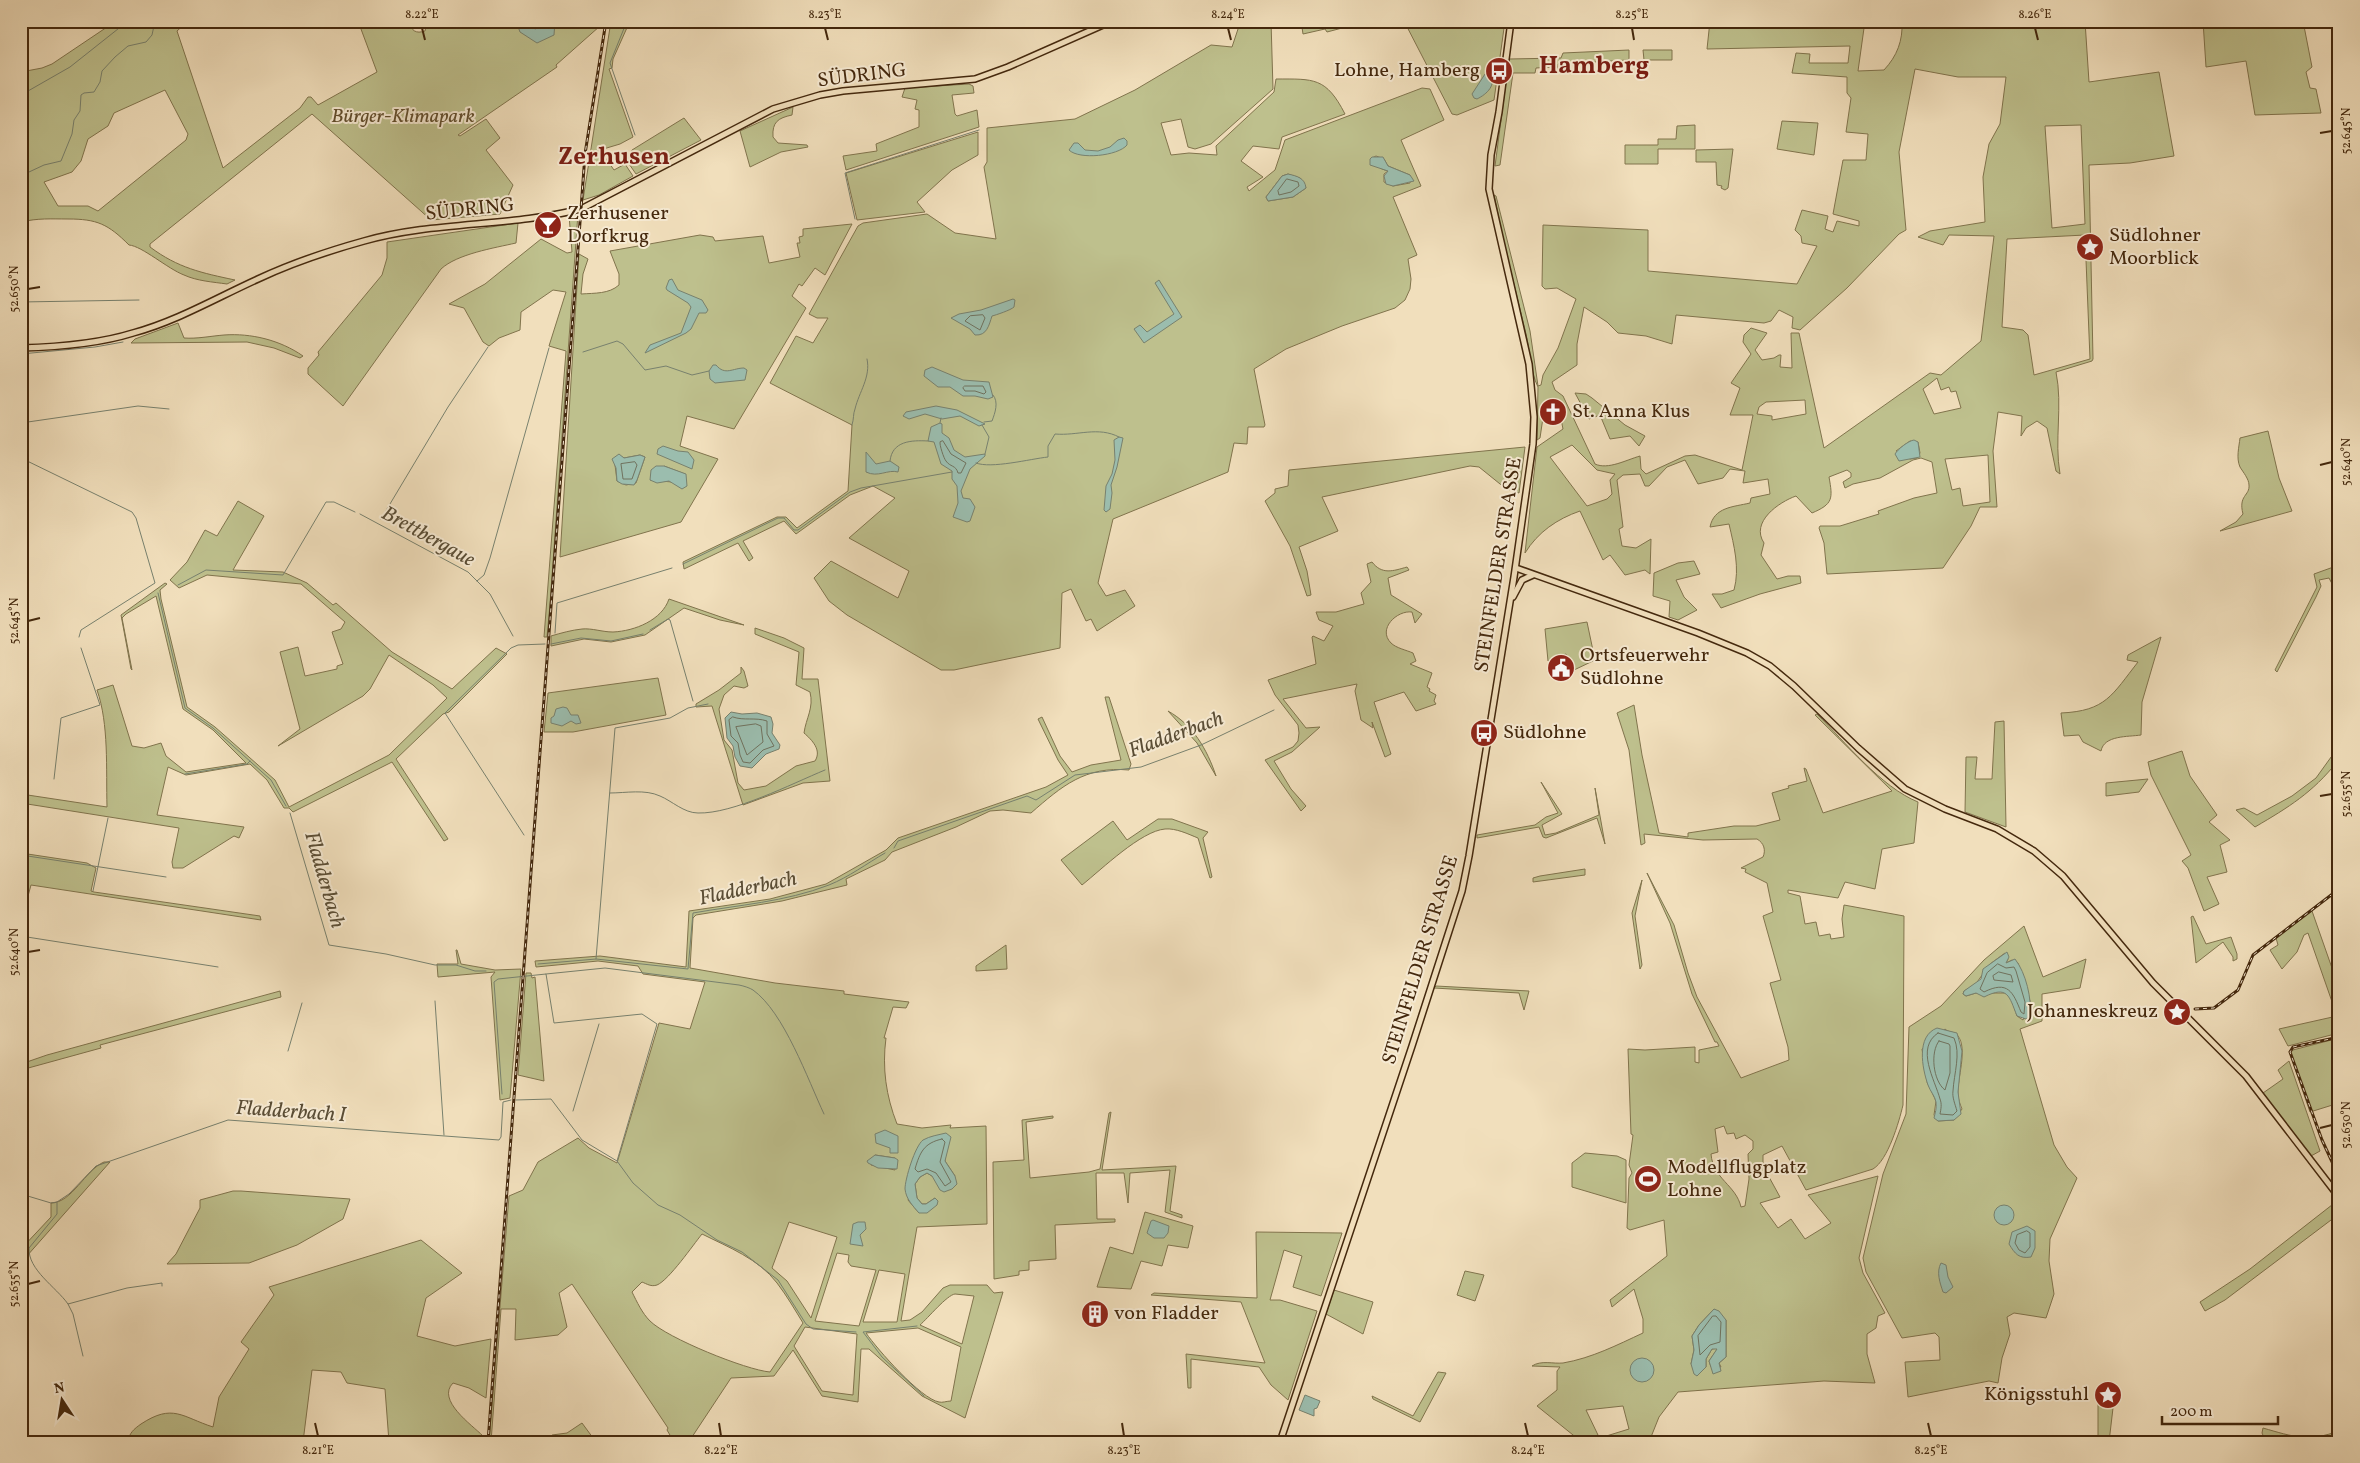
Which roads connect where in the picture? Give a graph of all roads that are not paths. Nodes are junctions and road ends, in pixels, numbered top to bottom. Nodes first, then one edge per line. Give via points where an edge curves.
1 (1112, 21) edge
2 (1511, 21) edge
3 (21, 348) edge
4 (1516, 568) junction
5 (1536, 575) junction
6 (1510, 601) junction
7 (2339, 1197) edge
8 (1280, 1442) edge

1 - 3 main road, SÜDRING via 975,79 844,91 773,109 581,209 366,240 284,267 173,319 135,333 98,341
2 - 4 main road, STEINFELDER STRASSE via 1490,155 1489,189 1526,344 1532,391 1532,453
4 - 5 main road
4 - 6 main road, STEINFELDER STRASSE
5 - 6 main road via 1522,580
5 - 7 main road via 1747,653 1770,666 1794,686 1905,789 1945,810 2008,835 2040,856 2063,876 2153,983 2246,1076
6 - 8 main road, STEINFELDER STRASSE via 1462,891

